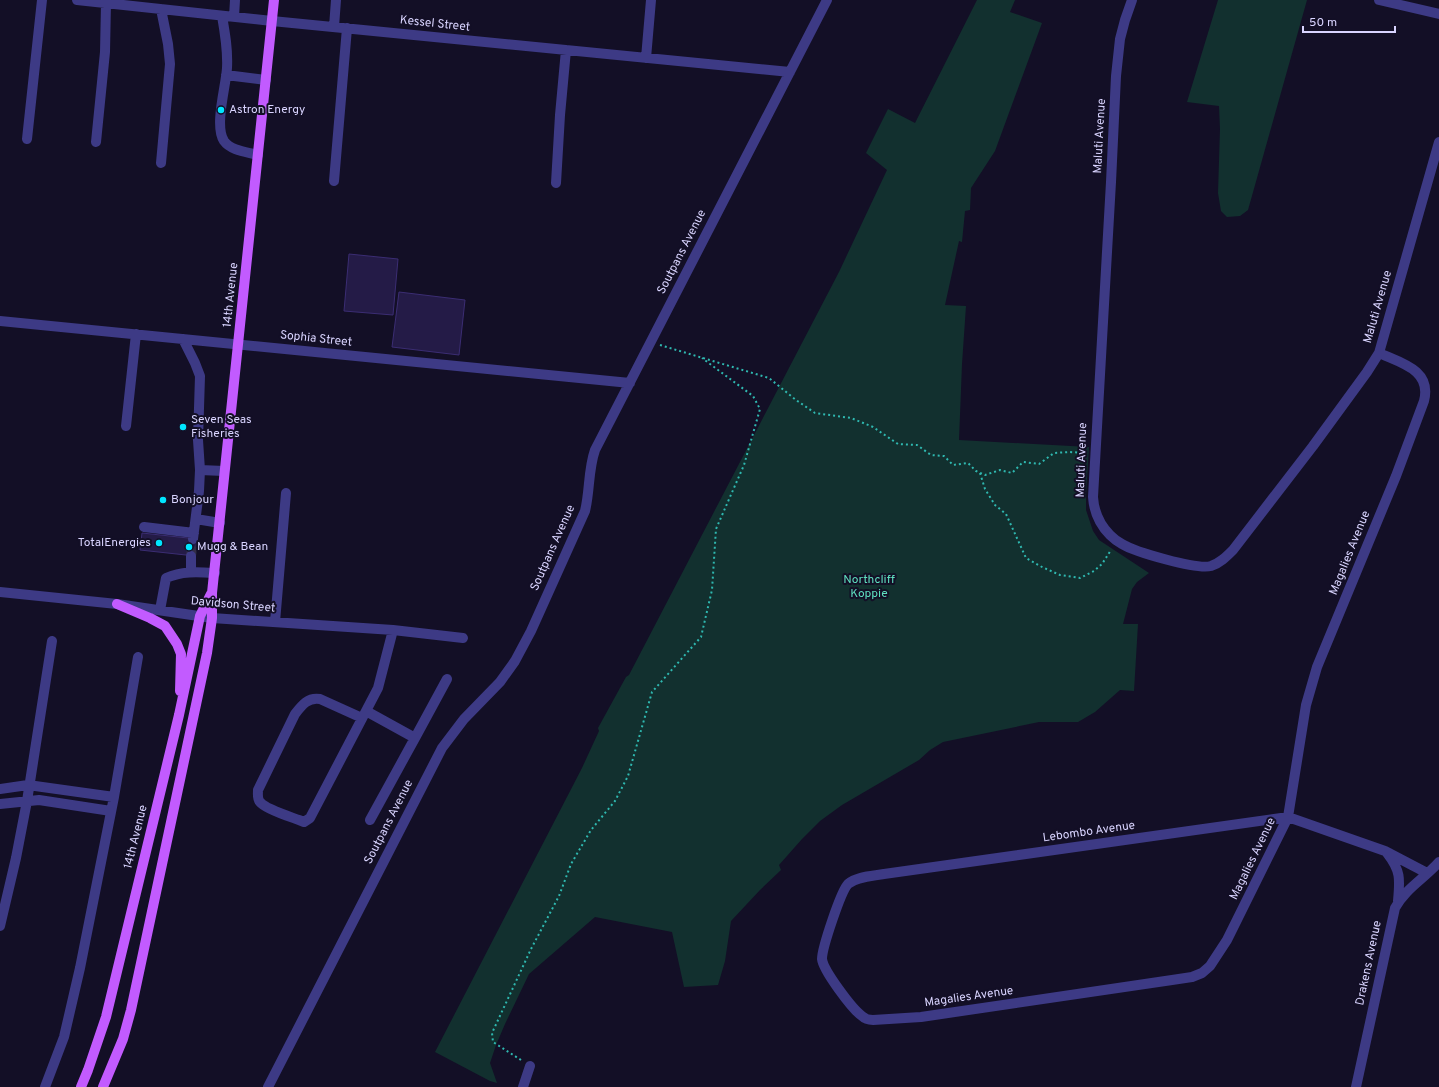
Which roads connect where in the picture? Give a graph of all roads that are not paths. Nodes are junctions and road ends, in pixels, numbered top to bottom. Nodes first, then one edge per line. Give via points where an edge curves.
1 (42, 0) edge
2 (77, 0) edge
3 (235, 0) edge
4 (274, 0) edge
5 (336, 0) edge
6 (651, 0) edge
7 (827, 0) edge
8 (1132, 0) edge
9 (1379, 0) edge
10 (92, 1) edge
11 (106, 3) junction
12 (160, 9) junction
13 (1439, 14) edge
14 (222, 16) junction
15 (234, 17) junction
16 (272, 21) junction
17 (334, 27) junction
18 (347, 28) junction
19 (566, 50) junction
20 (646, 58) junction
21 (790, 72) junction
22 (226, 75) junction
23 (266, 80) junction
24 (27, 139) dead end
25 (96, 142) dead end
26 (1439, 142) edge
27 (258, 155) junction
28 (161, 163) dead end
29 (334, 181) dead end
30 (556, 183) dead end
31 (0, 321) edge
32 (136, 334) junction
33 (183, 339) junction
34 (239, 344) junction
35 (1379, 352) junction
36 (630, 383) junction
37 (126, 426) dead end
38 (200, 470) junction
39 (224, 471) junction
40 (286, 493) dead end
41 (196, 519) junction
42 (220, 522) junction
43 (144, 527) dead end
44 (191, 556) tunnel mouth
45 (191, 572) junction
46 (214, 573) junction
47 (0, 592) edge
48 (212, 593) junction
49 (117, 604) junction
50 (160, 610) junction
51 (200, 616) junction
52 (212, 618) junction
53 (275, 622) junction
54 (393, 630) junction
55 (463, 638) dead end
56 (52, 641) dead end
57 (138, 657) dead end
58 (447, 680) dead end
59 (364, 714) junction
60 (179, 715) junction
61 (415, 738) junction
62 (28, 785) junction
63 (0, 789) edge
64 (114, 797) junction
65 (27, 801) junction
66 (0, 804) edge
67 (111, 811) junction
68 (1288, 817) junction
69 (370, 820) dead end
70 (1385, 851) junction
71 (1439, 862) edge
72 (1427, 873) junction
73 (1398, 901) junction
74 (0, 926) edge
75 (832, 979) joint
76 (530, 1066) road end
77 (45, 1087) edge
78 (81, 1087) edge
79 (104, 1087) edge
80 (268, 1087) edge
81 (523, 1087) edge
82 (1356, 1087) edge

1 - 24 street
2 - 10 street, Kessel Street
3 - 15 street
4 - 16 main road, 14th Avenue
5 - 17 street
6 - 20 street
7 - 21 street, Soutpans Avenue
8 - 35 street, Maluti Avenue via 1117,57 1095,454 1094,509 1106,531 1123,545 1193,566 1211,565 1223,560 1313,446
9 - 13 street
10 - 11 street, Kessel Street
11 - 12 street, Kessel Street
11 - 25 street via 105,52
12 - 14 street, Kessel Street
12 - 28 street via 170,64
14 - 15 street, Kessel Street
14 - 22 street via 227,49
15 - 16 street, Kessel Street
16 - 17 street, Kessel Street
16 - 23 main road, 14th Avenue
17 - 18 street, Kessel Street
18 - 19 street, Kessel Street
18 - 29 street
19 - 20 street, Kessel Street
19 - 30 street
20 - 21 street, Kessel Street
21 - 36 street, Soutpans Avenue
22 - 23 street
22 - 27 street via 220,126 224,141 232,148
23 - 27 main road, 14th Avenue
26 - 35 street, Maluti Avenue
27 - 34 main road, 14th Avenue
31 - 32 street, Sophia Street
32 - 33 street, Sophia Street
32 - 37 street
33 - 34 street, Sophia Street
33 - 38 street via 200,376
34 - 36 street, Sophia Street
34 - 39 main road, 14th Avenue
35 - 68 street, Magalies Avenue via 1417,372 1423,379 1426,396 1317,668 1306,706
36 - 80 street, Soutpans Avenue via 593,455 585,511 531,631 500,682 464,719 442,748
38 - 39 street
38 - 41 street
39 - 42 main road, 14th Avenue
40 - 53 street
41 - 42 street
41 - 43 street via 194,536
42 - 46 main road, 14th Avenue
44 - 45 street
45 - 46 street
45 - 50 street via 165,579
46 - 48 main road, 14th Avenue
47 - 49 street, Davidson Street
48 - 51 main road, 14th Avenue
48 - 52 main road, 14th Avenue
49 - 50 street, Davidson Street
49 - 60 main road via 165,626 178,644 181,654
50 - 51 street, Davidson Street
51 - 52 street, Davidson Street
51 - 60 main road, 14th Avenue
52 - 53 street, Davidson Street
52 - 79 main road, 14th Avenue via 207,653 131,1010
53 - 54 street, Davidson Street
54 - 55 street, Davidson Street
54 - 59 street via 378,688
56 - 62 street
57 - 64 street
58 - 61 street
59 - 59 street via 307,821 266,807 260,802 258,790 295,714 302,705 315,698
59 - 61 street
60 - 78 main road, 14th Avenue via 106,1017
61 - 69 street
62 - 63 street
62 - 64 street
62 - 65 street
64 - 67 street
65 - 66 street
65 - 67 street via 39,800
65 - 74 street
67 - 77 street via 64,1037
68 - 70 street, Lebombo Avenue
68 - 75 street, Lebombo Avenue via 860,878 849,883 844,890 823,947 822,960
68 - 75 street, Magalies Avenue via 1227,940 1210,966 1192,977 886,1020 863,1018
70 - 72 street, Lebombo Avenue
70 - 73 street via 1398,871
71 - 72 street, Drakens Avenue
72 - 73 street, Drakens Avenue
73 - 82 street, Drakens Avenue
76 - 81 street

